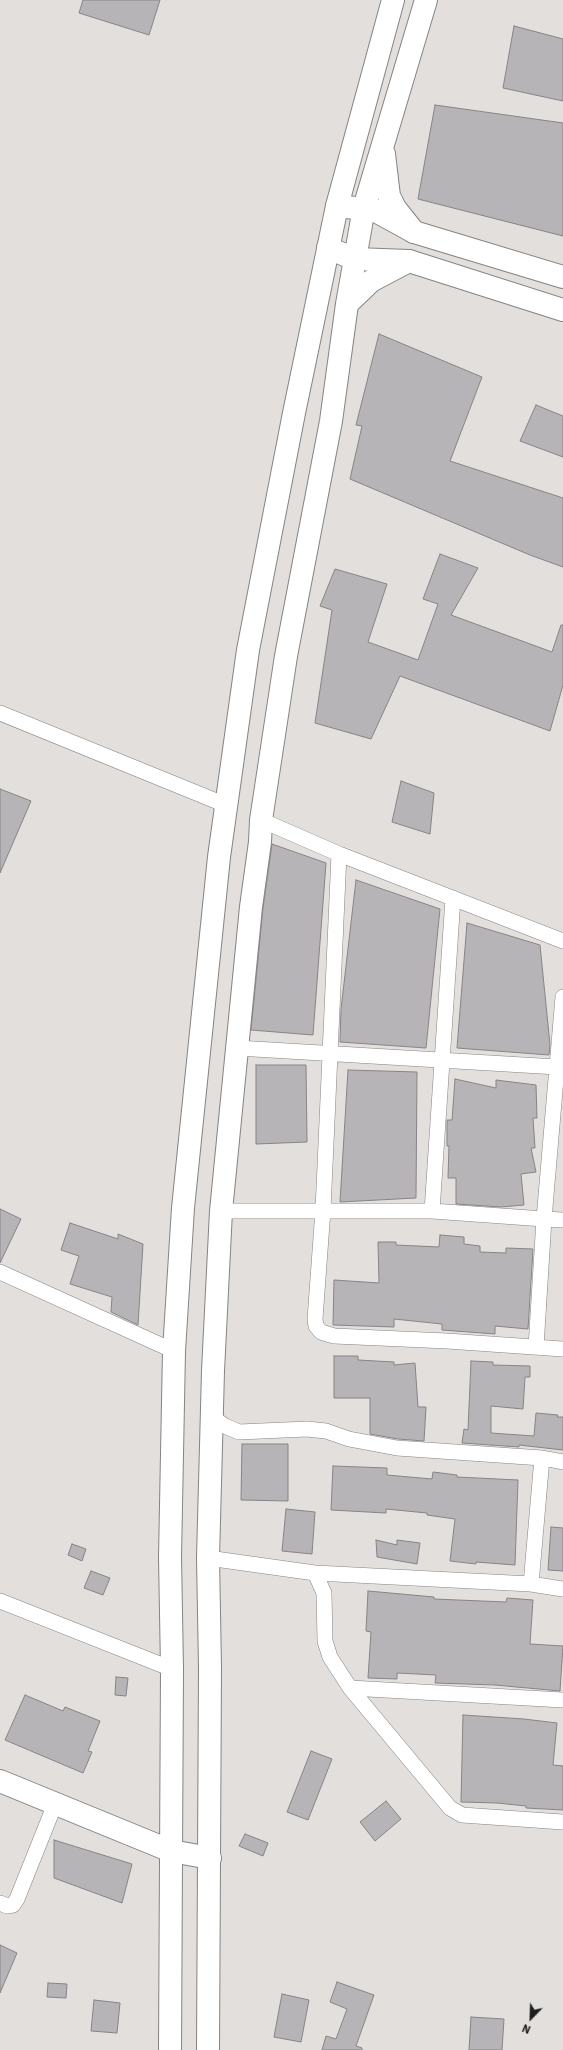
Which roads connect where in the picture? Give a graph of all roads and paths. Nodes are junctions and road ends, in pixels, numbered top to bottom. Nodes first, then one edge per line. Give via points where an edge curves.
1 (393, 0) edge
2 (426, 0) edge
3 (383, 146) junction
4 (337, 206) junction
5 (364, 208) junction
6 (414, 232) junction
7 (328, 248) junction
8 (355, 259) junction
9 (409, 261) junction
10 (563, 277) edge
11 (347, 304) junction
12 (563, 310) edge
13 (0, 713) edge
14 (226, 805) junction
15 (260, 820) junction
16 (339, 854) junction
17 (454, 898) junction
18 (563, 941) edge
19 (563, 996) edge
20 (237, 1048) junction
21 (329, 1053) junction
22 (443, 1060) junction
23 (557, 1067) junction
24 (323, 1210) junction
25 (432, 1210) junction
26 (221, 1211) junction
27 (544, 1219) junction
28 (563, 1220) edge
29 (0, 1272) edge
30 (536, 1347) junction
31 (563, 1348) edge
32 (174, 1351) junction
33 (211, 1416) junction
34 (542, 1458) junction
35 (563, 1462) edge
36 (208, 1558) junction
37 (315, 1573) junction
38 (531, 1584) junction
39 (563, 1589) edge
40 (0, 1601) edge
41 (172, 1668) junction
42 (350, 1688) junction
43 (563, 1700) edge
44 (0, 1781) edge
45 (55, 1804) junction
46 (563, 1822) edge
47 (171, 1851) junction
48 (210, 1858) junction
49 (0, 1903) edge
50 (170, 2050) edge
51 (208, 2050) edge

1 - 4 main road
2 - 3 main road
3 - 5 main road
3 - 6 main road via 390,196 395,208
4 - 5 main road
4 - 7 main road
5 - 6 main road via 384,214
5 - 8 main road
6 - 9 main road via 406,245
6 - 10 main road
7 - 8 main road
7 - 14 main road via 248,650
8 - 9 main road
8 - 11 main road
9 - 11 main road via 371,281
9 - 12 main road
11 - 15 main road via 331,420 286,656
13 - 14 street
14 - 32 main road via 218,857 183,1208
15 - 16 street
15 - 20 main road via 260,842
16 - 17 street
16 - 21 street
17 - 18 street
17 - 22 street
19 - 23 street
20 - 21 street
20 - 26 main road
21 - 22 street
21 - 24 street
22 - 23 street
22 - 25 street
23 - 27 street
24 - 25 street
24 - 26 street
24 - 30 street via 315,1319 321,1332 334,1336
25 - 27 street
26 - 33 main road
27 - 28 street
27 - 30 street
29 - 32 street
30 - 31 street
32 - 41 main road via 170,1557
33 - 34 street via 239,1432 307,1429 397,1448
33 - 36 main road
34 - 35 street
34 - 38 street
36 - 37 street
36 - 48 main road
37 - 38 street
37 - 42 street via 324,1593 325,1641 330,1657
38 - 39 street
40 - 41 street
41 - 47 main road
42 - 43 street
42 - 46 street via 455,1812 462,1815
44 - 45 main road
45 - 47 main road
45 - 49 street via 17,1899 13,1905
47 - 48 main road
47 - 50 main road
48 - 51 main road

